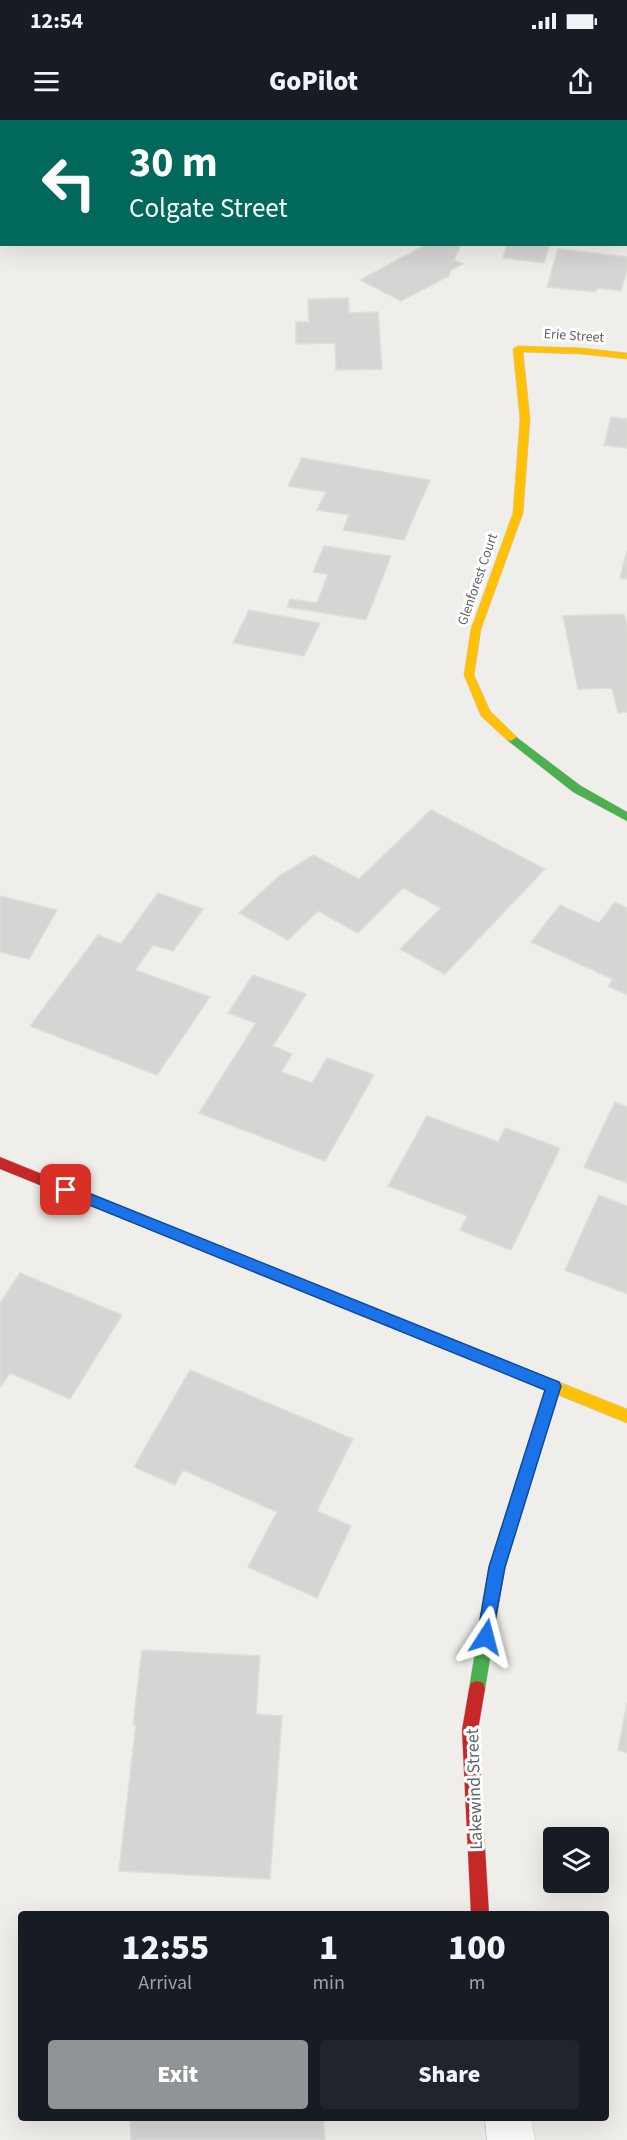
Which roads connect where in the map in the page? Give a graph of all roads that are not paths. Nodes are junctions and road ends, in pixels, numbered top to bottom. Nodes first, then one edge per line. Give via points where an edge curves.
1 (518, 349) joint
2 (627, 356) edge
3 (627, 817) edge
4 (0, 1163) edge
5 (553, 1386) junction
6 (627, 1416) edge
7 (480, 1911) edge
8 (508, 2121) edge
9 (511, 2140) edge

1 - 2 street, Erie Street
1 - 3 street, Glenforest Court via 525,419 518,513 476,629 469,675 485,713 518,744 577,789
4 - 5 street
5 - 6 street
5 - 7 street, Lakewind Street via 497,1567 470,1730
8 - 9 street

